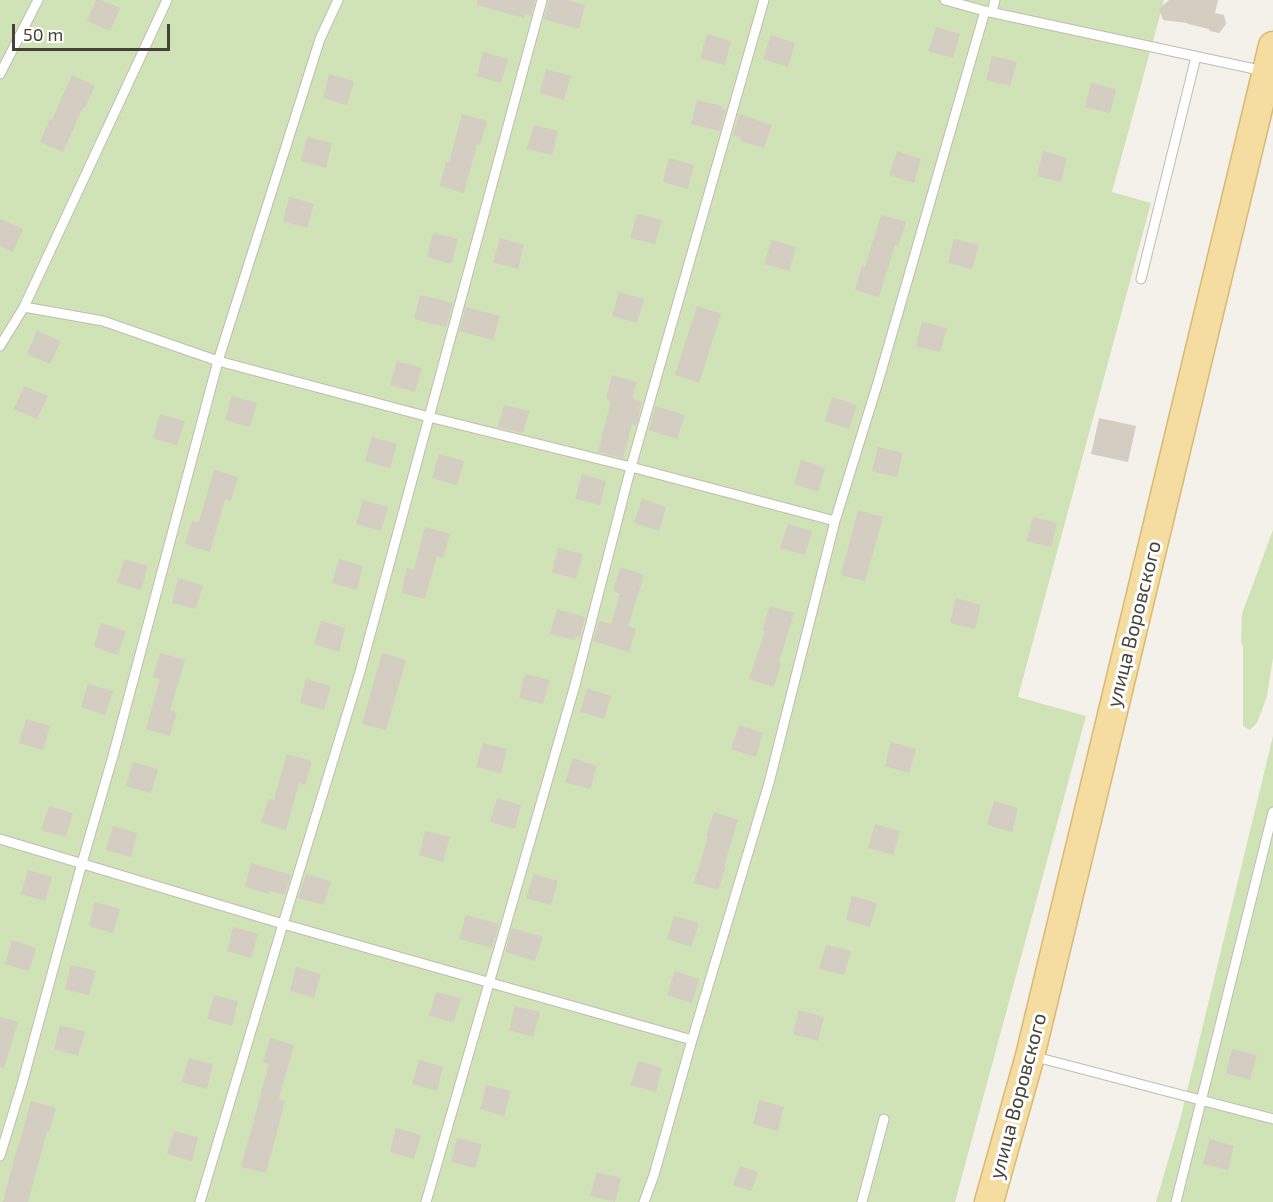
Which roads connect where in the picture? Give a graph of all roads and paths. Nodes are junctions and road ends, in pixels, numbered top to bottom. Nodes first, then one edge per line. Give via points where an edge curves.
1 (38, 0) edge
2 (167, 0) edge
3 (338, 0) edge
4 (542, 0) edge
5 (764, 0) edge
6 (945, 0) edge
7 (994, 0) edge
8 (988, 11) junction
9 (1196, 57) junction
10 (1270, 59) edge
11 (0, 74) edge
12 (1141, 279) dead end
13 (24, 307) junction
14 (0, 346) edge
15 (218, 361) junction
16 (429, 417) junction
17 (631, 467) junction
18 (835, 521) junction
19 (1273, 812) edge
20 (0, 839) edge
21 (82, 863) junction
22 (282, 924) junction
23 (489, 983) junction
24 (692, 1040) junction
25 (1030, 1056) junction
26 (1202, 1101) junction
27 (884, 1119) dead end
28 (1273, 1119) edge
29 (0, 1156) edge
30 (200, 1202) edge
31 (426, 1202) edge
32 (644, 1202) edge
33 (862, 1202) edge
34 (989, 1202) edge
35 (1176, 1202) edge

1 - 11 lane
2 - 13 lane
3 - 15 lane via 320,39
4 - 16 lane
5 - 17 lane
6 - 8 lane
7 - 8 lane
8 - 9 lane
8 - 18 lane
9 - 10 lane
9 - 12 lane
10 - 25 main road, улица Воровского
13 - 14 lane
13 - 15 lane via 103,321
15 - 16 lane
15 - 21 lane
16 - 17 lane
16 - 22 lane via 360,672
17 - 18 lane
17 - 23 lane via 575,685
18 - 24 lane via 770,783
19 - 26 lane
20 - 21 lane
21 - 22 lane
21 - 29 lane
22 - 23 lane
22 - 30 lane
23 - 24 lane
23 - 31 lane
24 - 32 lane
25 - 26 lane
25 - 34 main road, улица Воровского
26 - 28 lane
26 - 35 lane
27 - 33 lane

